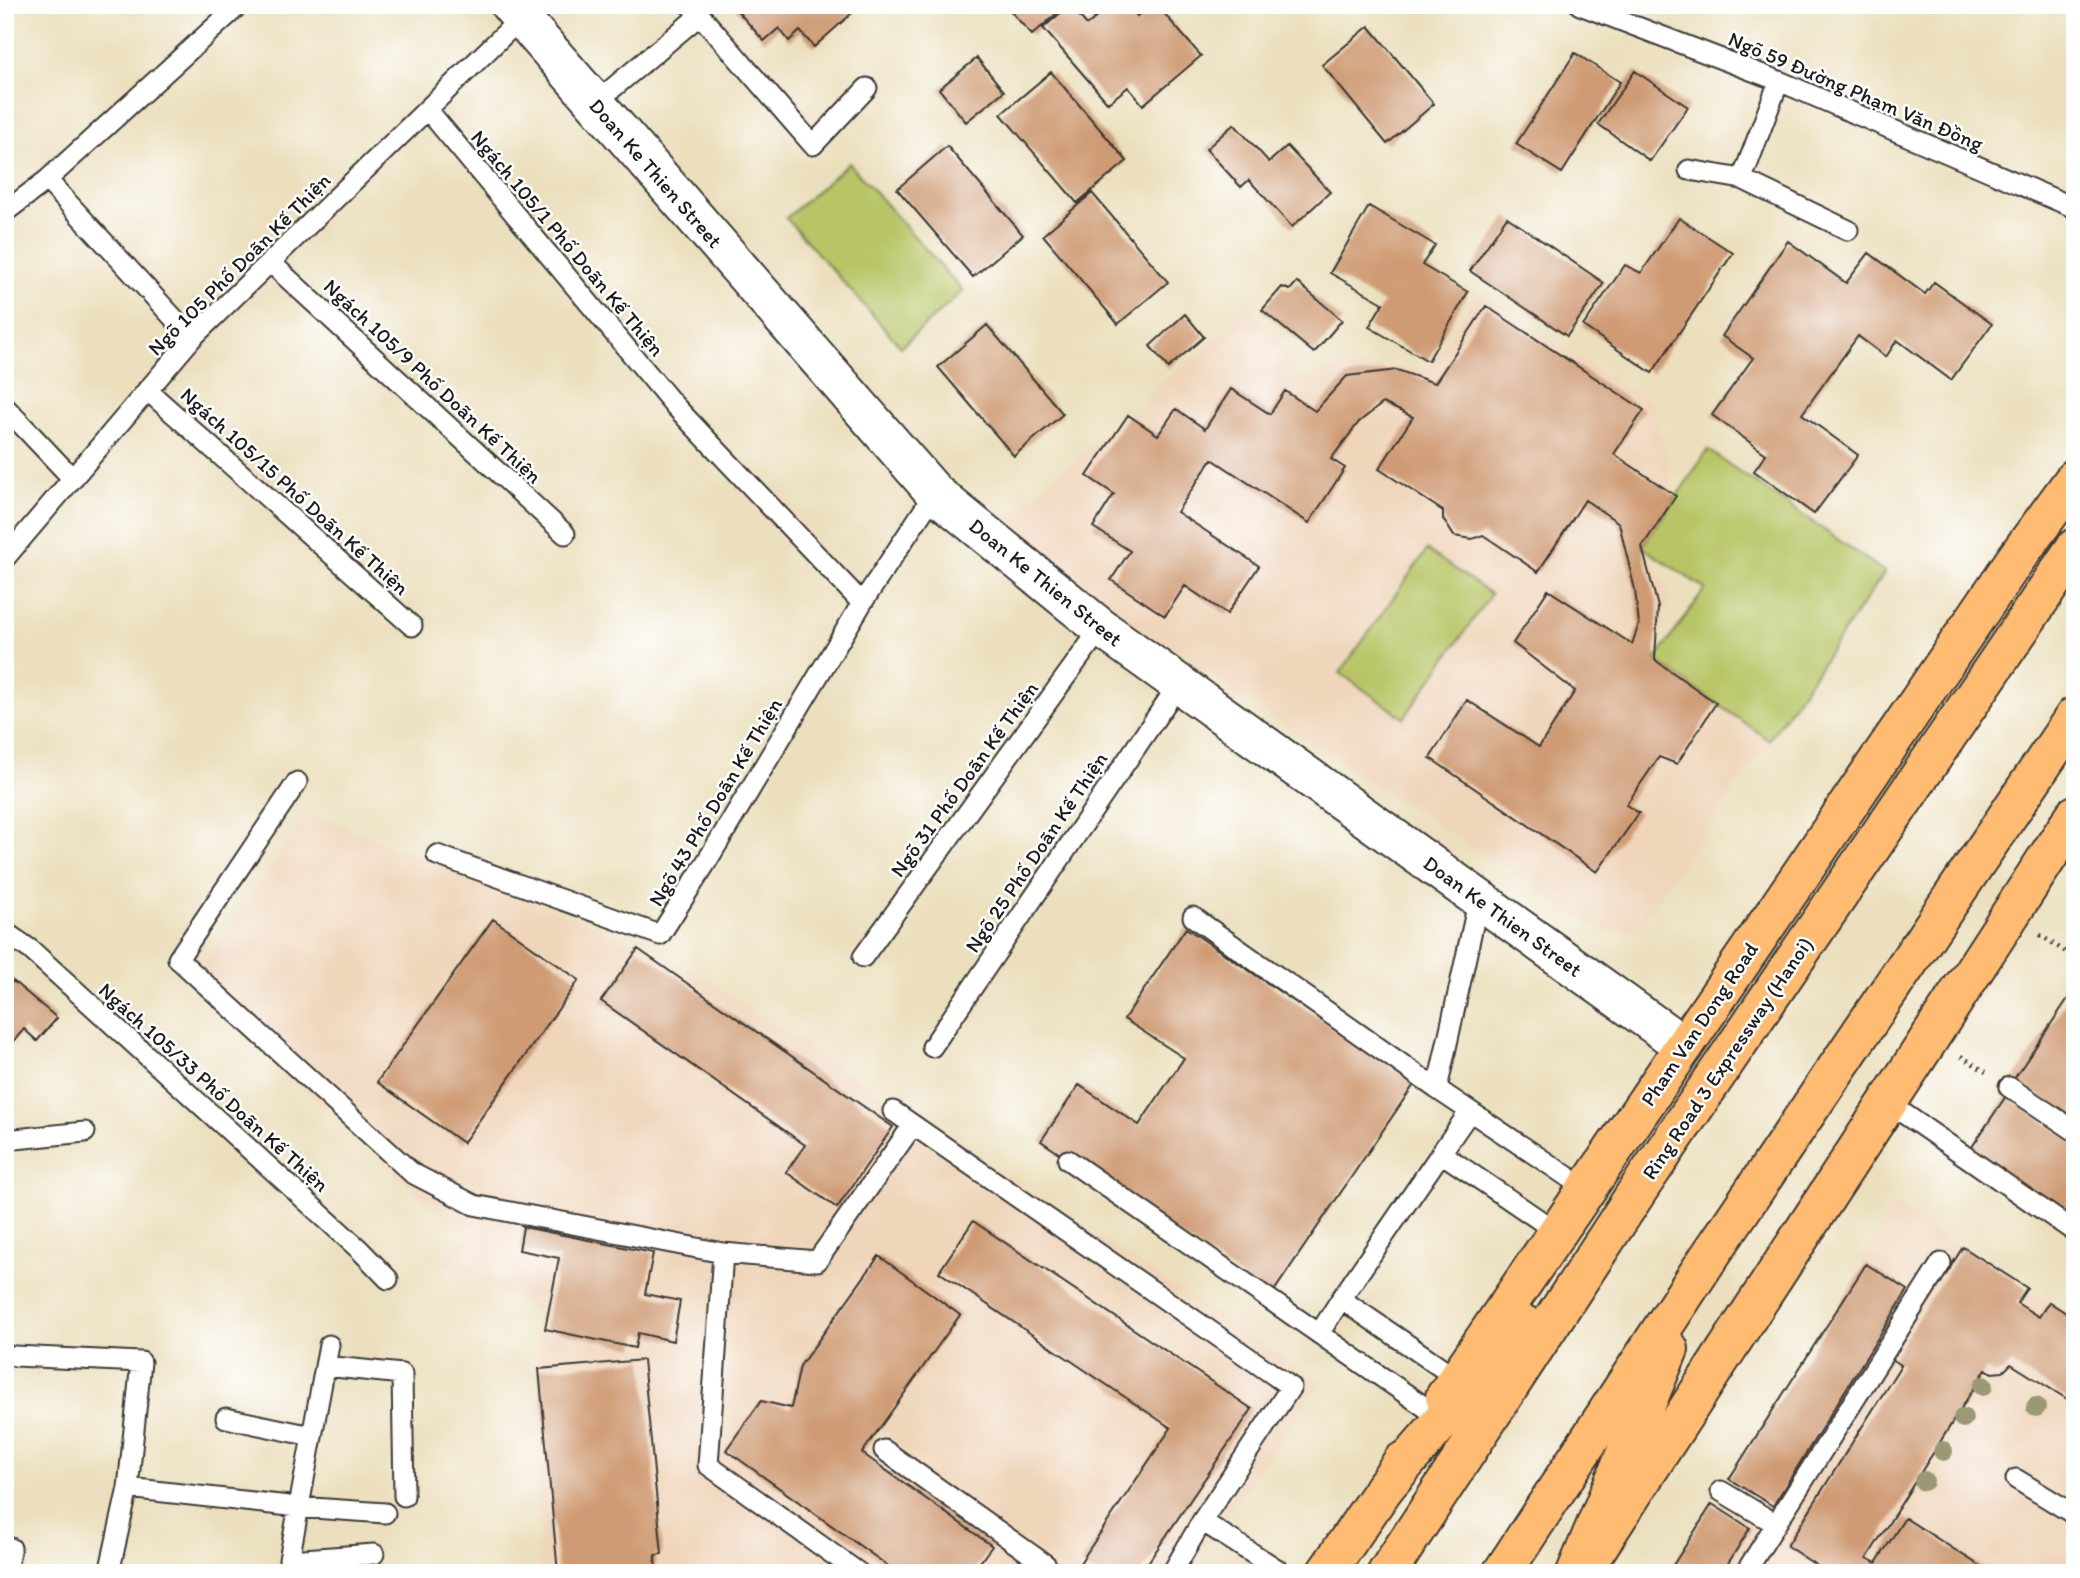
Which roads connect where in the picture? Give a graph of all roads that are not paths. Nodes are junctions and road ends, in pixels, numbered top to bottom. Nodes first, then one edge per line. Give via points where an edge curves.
1 (239, 5) edge
2 (1580, 5) edge
3 (695, 10) edge
4 (515, 12) edge
5 (1779, 81) junction
6 (867, 88) dead end
7 (595, 103) junction
8 (427, 109) junction
9 (1689, 170) dead end
10 (1742, 179) junction
11 (47, 180) junction
12 (2075, 208) edge
13 (5, 212) edge
14 (1848, 230) dead end
15 (270, 262) junction
16 (192, 338) junction
17 (147, 390) junction
18 (5, 407) edge
19 (2075, 478) edge
20 (73, 479) junction
21 (935, 493) junction
22 (565, 534) dead end
23 (2075, 548) edge
24 (5, 558) edge
25 (862, 603) junction
26 (412, 626) dead end
27 (1101, 628) junction
28 (1179, 684) junction
29 (2066, 728) edge
30 (297, 782) dead end
31 (2075, 815) edge
32 (437, 855) dead end
33 (1479, 898) junction
34 (1193, 917) dead end
35 (5, 932) edge
36 (863, 957) dead end
37 (932, 1046) dead end
38 (1684, 1046) junction
39 (2009, 1087) dead end
40 (1437, 1089) junction
41 (1887, 1102) junction
42 (893, 1111) dead end
43 (1470, 1111) junction
44 (913, 1125) junction
45 (2075, 1131) edge
46 (85, 1132) dead end
47 (5, 1140) edge
48 (1441, 1153) junction
49 (1068, 1160) dead end
50 (1586, 1189) junction
51 (1625, 1209) junction
52 (2075, 1232) edge
53 (1557, 1233) junction
54 (723, 1253) junction
55 (1705, 1263) junction
56 (1941, 1263) dead end
57 (388, 1279) dead end
58 (1341, 1299) junction
59 (1319, 1334) junction
60 (329, 1345) dead end
61 (15, 1356) dead end
62 (325, 1366) junction
63 (1458, 1379) junction
64 (1434, 1413) junction
65 (226, 1418) dead end
66 (312, 1436) junction
67 (884, 1450) dead end
68 (2016, 1479) dead end
69 (128, 1488) junction
70 (1383, 1489) junction
71 (1721, 1490) dead end
72 (404, 1496) dead end
73 (298, 1507) junction
74 (384, 1513) dead end
75 (2075, 1515) edge
76 (1202, 1521) junction
77 (1776, 1524) junction
78 (11, 1548) dead end
79 (373, 1554) dead end
80 (1048, 1570) edge
81 (6, 1573) edge
82 (109, 1573) edge
83 (859, 1573) edge
84 (1172, 1573) edge
85 (1283, 1573) edge
86 (1326, 1573) edge
87 (1387, 1573) edge
88 (1502, 1573) edge
89 (1576, 1573) edge
90 (1582, 1573) edge
91 (1745, 1573) edge

1 - 11 lane
2 - 5 lane, Ngõ 59 Đường Phạm Văn Đồng
3 - 6 lane via 813,145
3 - 7 lane
4 - 7 street, Doan Ke Thien Street
4 - 8 lane, Ngõ 105 Phố Doãn Kế Thiện
5 - 10 lane
5 - 12 lane, Ngõ 59 Đường Phạm Văn Đồng
7 - 21 street, Doan Ke Thien Street
8 - 15 lane, Ngõ 105 Phố Doãn Kế Thiện
8 - 25 lane, Ngách 105/1 Phố Doãn Kế Thiện via 674,405
9 - 10 lane
10 - 14 lane
11 - 13 lane
11 - 16 lane
15 - 16 lane, Ngõ 105 Phố Doãn Kế Thiện
15 - 22 lane, Ngách 105/9 Phố Doãn Kế Thiện
16 - 17 lane, Ngõ 105 Phố Doãn Kế Thiện
17 - 20 lane, Ngõ 105 Phố Doãn Kế Thiện
17 - 26 lane, Ngách 105/15 Phố Doãn Kế Thiện
18 - 20 lane
19 - 38 main road, Pham Van Dong Road
20 - 24 lane, Ngõ 105 Phố Doãn Kế Thiện
21 - 25 lane, Ngõ 43 Phố Doãn Kế Thiện
21 - 27 street, Doan Ke Thien Street
23 - 51 main road, Ring Road 3 Expressway (Hanoi)
25 - 32 lane, Ngõ 43 Phố Doãn Kế Thiện via 660,935
27 - 28 street, Doan Ke Thien Street
27 - 36 lane, Ngõ 31 Phố Doãn Kế Thiện
28 - 33 street, Doan Ke Thien Street
28 - 37 lane, Ngõ 25 Phố Doãn Kế Thiện
29 - 55 main road
30 - 54 lane via 178,960 412,1172 474,1205
31 - 41 main road
33 - 38 street, Doan Ke Thien Street
33 - 40 lane
34 - 40 lane
35 - 57 lane, Ngách 105/33 Phố Doãn Kế Thiện via 31,950
38 - 50 main road, Pham Van Dong Road
39 - 45 lane
40 - 43 lane
41 - 52 lane
41 - 90 main road
42 - 44 lane
43 - 48 lane
43 - 50 lane
44 - 54 lane via 817,1261
44 - 76 lane via 1291,1387
46 - 47 lane
48 - 53 lane
48 - 58 lane
49 - 59 lane
50 - 53 main road, Pham Van Dong Road
51 - 70 main road
51 - 87 main road, Ring Road 3 Expressway (Hanoi)
53 - 63 main road, Pham Van Dong Road
54 - 83 lane via 708,1465
55 - 88 main road
55 - 89 main road
56 - 77 lane
58 - 59 lane
58 - 63 lane
59 - 64 lane
60 - 62 lane
61 - 69 lane via 141,1362
62 - 66 lane
62 - 72 lane via 402,1374
63 - 64 main road, Pham Van Dong Road
64 - 70 main road, Pham Van Dong Road
65 - 66 lane
66 - 73 lane
67 - 80 lane
68 - 75 lane
69 - 73 lane
69 - 82 lane
70 - 86 main road, Pham Van Dong Road
71 - 77 lane
73 - 74 lane
73 - 79 lane via 289,1560
76 - 84 lane
76 - 85 lane
77 - 91 lane
78 - 81 lane

